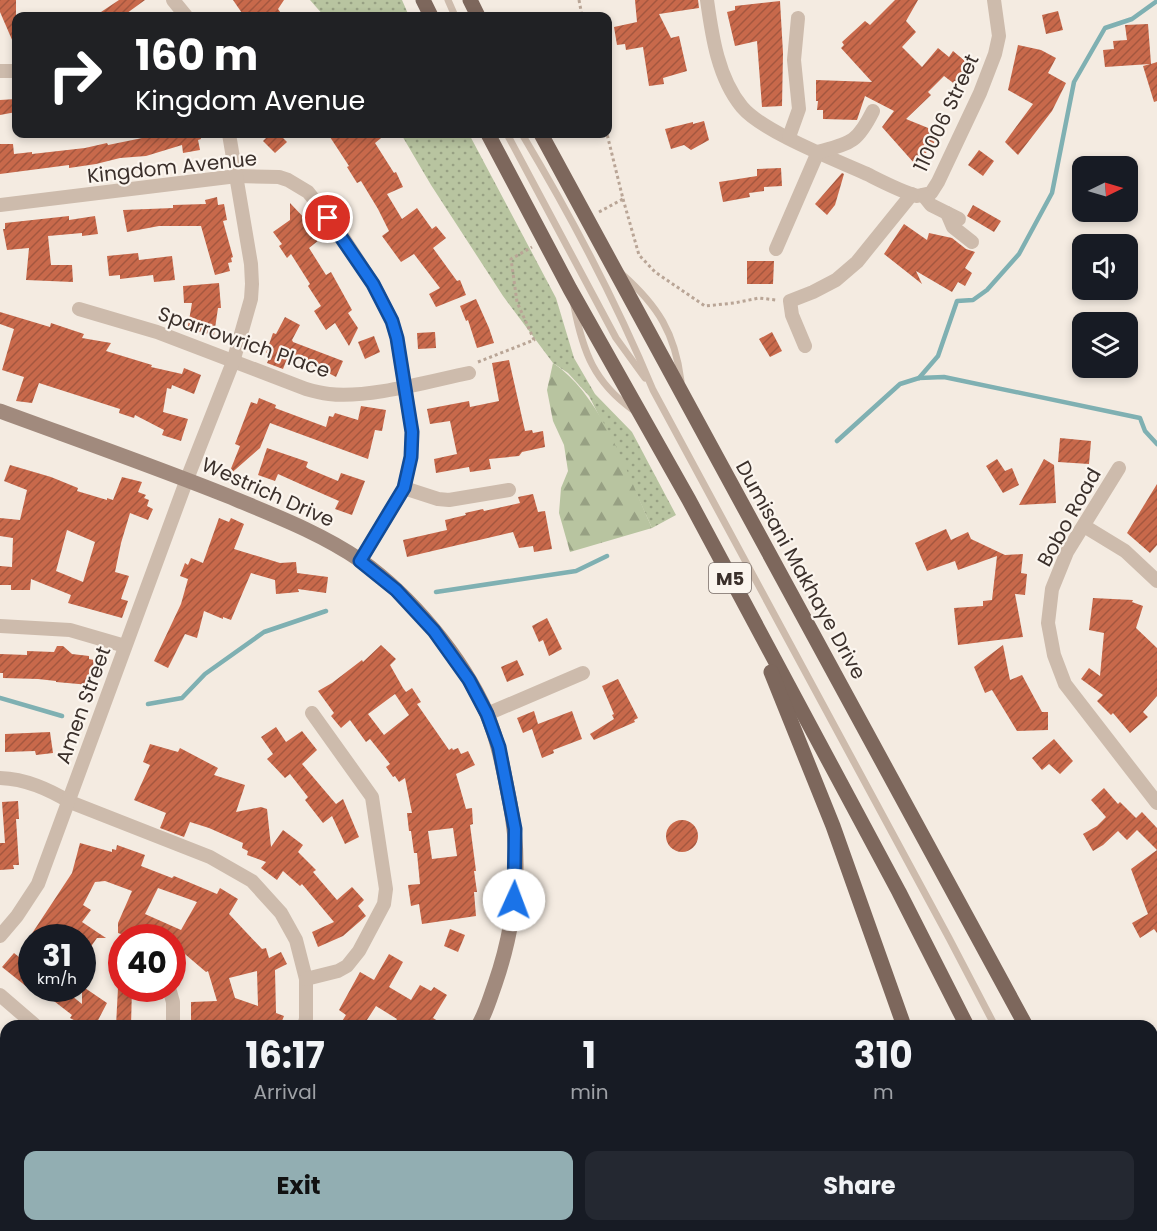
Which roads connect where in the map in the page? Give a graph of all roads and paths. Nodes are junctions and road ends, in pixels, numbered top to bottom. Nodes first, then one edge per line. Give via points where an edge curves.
1 (707, 0) edge
2 (994, 0) edge
3 (798, 18) dead end
4 (873, 111) dead end
5 (789, 137) junction
6 (230, 138) edge
7 (490, 138) edge
8 (509, 138) edge
9 (524, 138) edge
10 (543, 138) edge
11 (608, 138) edge
12 (818, 152) junction
13 (237, 176) junction
14 (917, 194) junction
15 (0, 205) edge
16 (972, 242) dead end
17 (776, 249) dead end
18 (511, 259) dead end
19 (790, 301) junction
20 (79, 309) dead end
21 (806, 346) dead end
22 (233, 362) junction
23 (469, 373) joint
24 (405, 387) junction
25 (653, 390) junction
26 (0, 411) edge
27 (1119, 468) dead end
28 (187, 479) junction
29 (404, 488) junction
30 (509, 490) dead end
31 (1084, 526) junction
32 (360, 561) junction
33 (1157, 581) edge
34 (744, 603) junction
35 (0, 626) edge
36 (125, 646) junction
37 (583, 673) dead end
38 (312, 713) dead end
39 (487, 714) junction
40 (0, 778) edge
41 (70, 802) junction
42 (1157, 803) edge
43 (0, 936) edge
44 (306, 979) junction
45 (0, 995) edge
46 (173, 1002) edge
47 (29, 1020) edge
48 (173, 1020) edge
49 (306, 1020) edge
50 (482, 1020) edge
51 (901, 1020) edge
52 (965, 1020) edge
53 (992, 1020) edge
54 (1023, 1020) edge

1 - 5 street, 110006 Street via 719,61 742,108
2 - 14 street, 110006 Street via 999,36 980,93 938,182 931,193
3 - 5 street via 794,60 799,108
4 - 12 street via 856,138
5 - 12 street, 110006 Street
6 - 13 street, Amen Street
7 - 34 main road, M5
8 - 25 lane via 616,338
9 - 25 lane via 629,333
10 - 54 main road, Dumisani Makhaye Drive / M5
11 - 19 path via 639,255 656,272 705,306 759,298
12 - 14 street, 110006 Street
12 - 17 street
13 - 15 street, Kingdom Avenue
13 - 22 street, Amen Street via 252,284 248,315
13 - 24 street, Kingdom Avenue via 279,177 308,192 339,231 392,321
14 - 16 street via 953,216 953,227
14 - 19 street via 836,280
18 - 23 path via 517,302 534,340 477,363
19 - 21 street
20 - 22 street, Sparrowrich Place via 157,332
22 - 24 street, Sparrowrich Place via 329,394
22 - 28 street, Amen Street
23 - 24 street, Sparrowrich Place
24 - 29 street, Kingdom Avenue via 412,446
25 - 53 lane
26 - 28 street, Westrich Drive
27 - 31 street, Bobo Road
28 - 32 street, Westrich Drive via 304,528
28 - 36 street, Amen Street
29 - 30 street via 438,499
29 - 32 street, Kingdom Avenue
31 - 33 street via 1137,559
31 - 42 street, Bobo Road via 1067,552 1052,589 1048,623 1054,655 1076,700
32 - 39 street, Westrich Drive via 396,590 434,631 469,680
34 - 51 main road via 833,826
34 - 52 main road, M5
35 - 36 street via 70,630
36 - 41 street, Amen Street
37 - 39 street
38 - 44 street via 372,797 386,889 384,904 347,966
39 - 50 street, Westrich Drive via 499,747 515,829 516,858 506,953
40 - 41 street via 22,780
41 - 43 street, Amen Street via 38,884
41 - 44 street via 210,857 252,881 281,913 296,940
44 - 49 street
45 - 47 street
46 - 48 street

